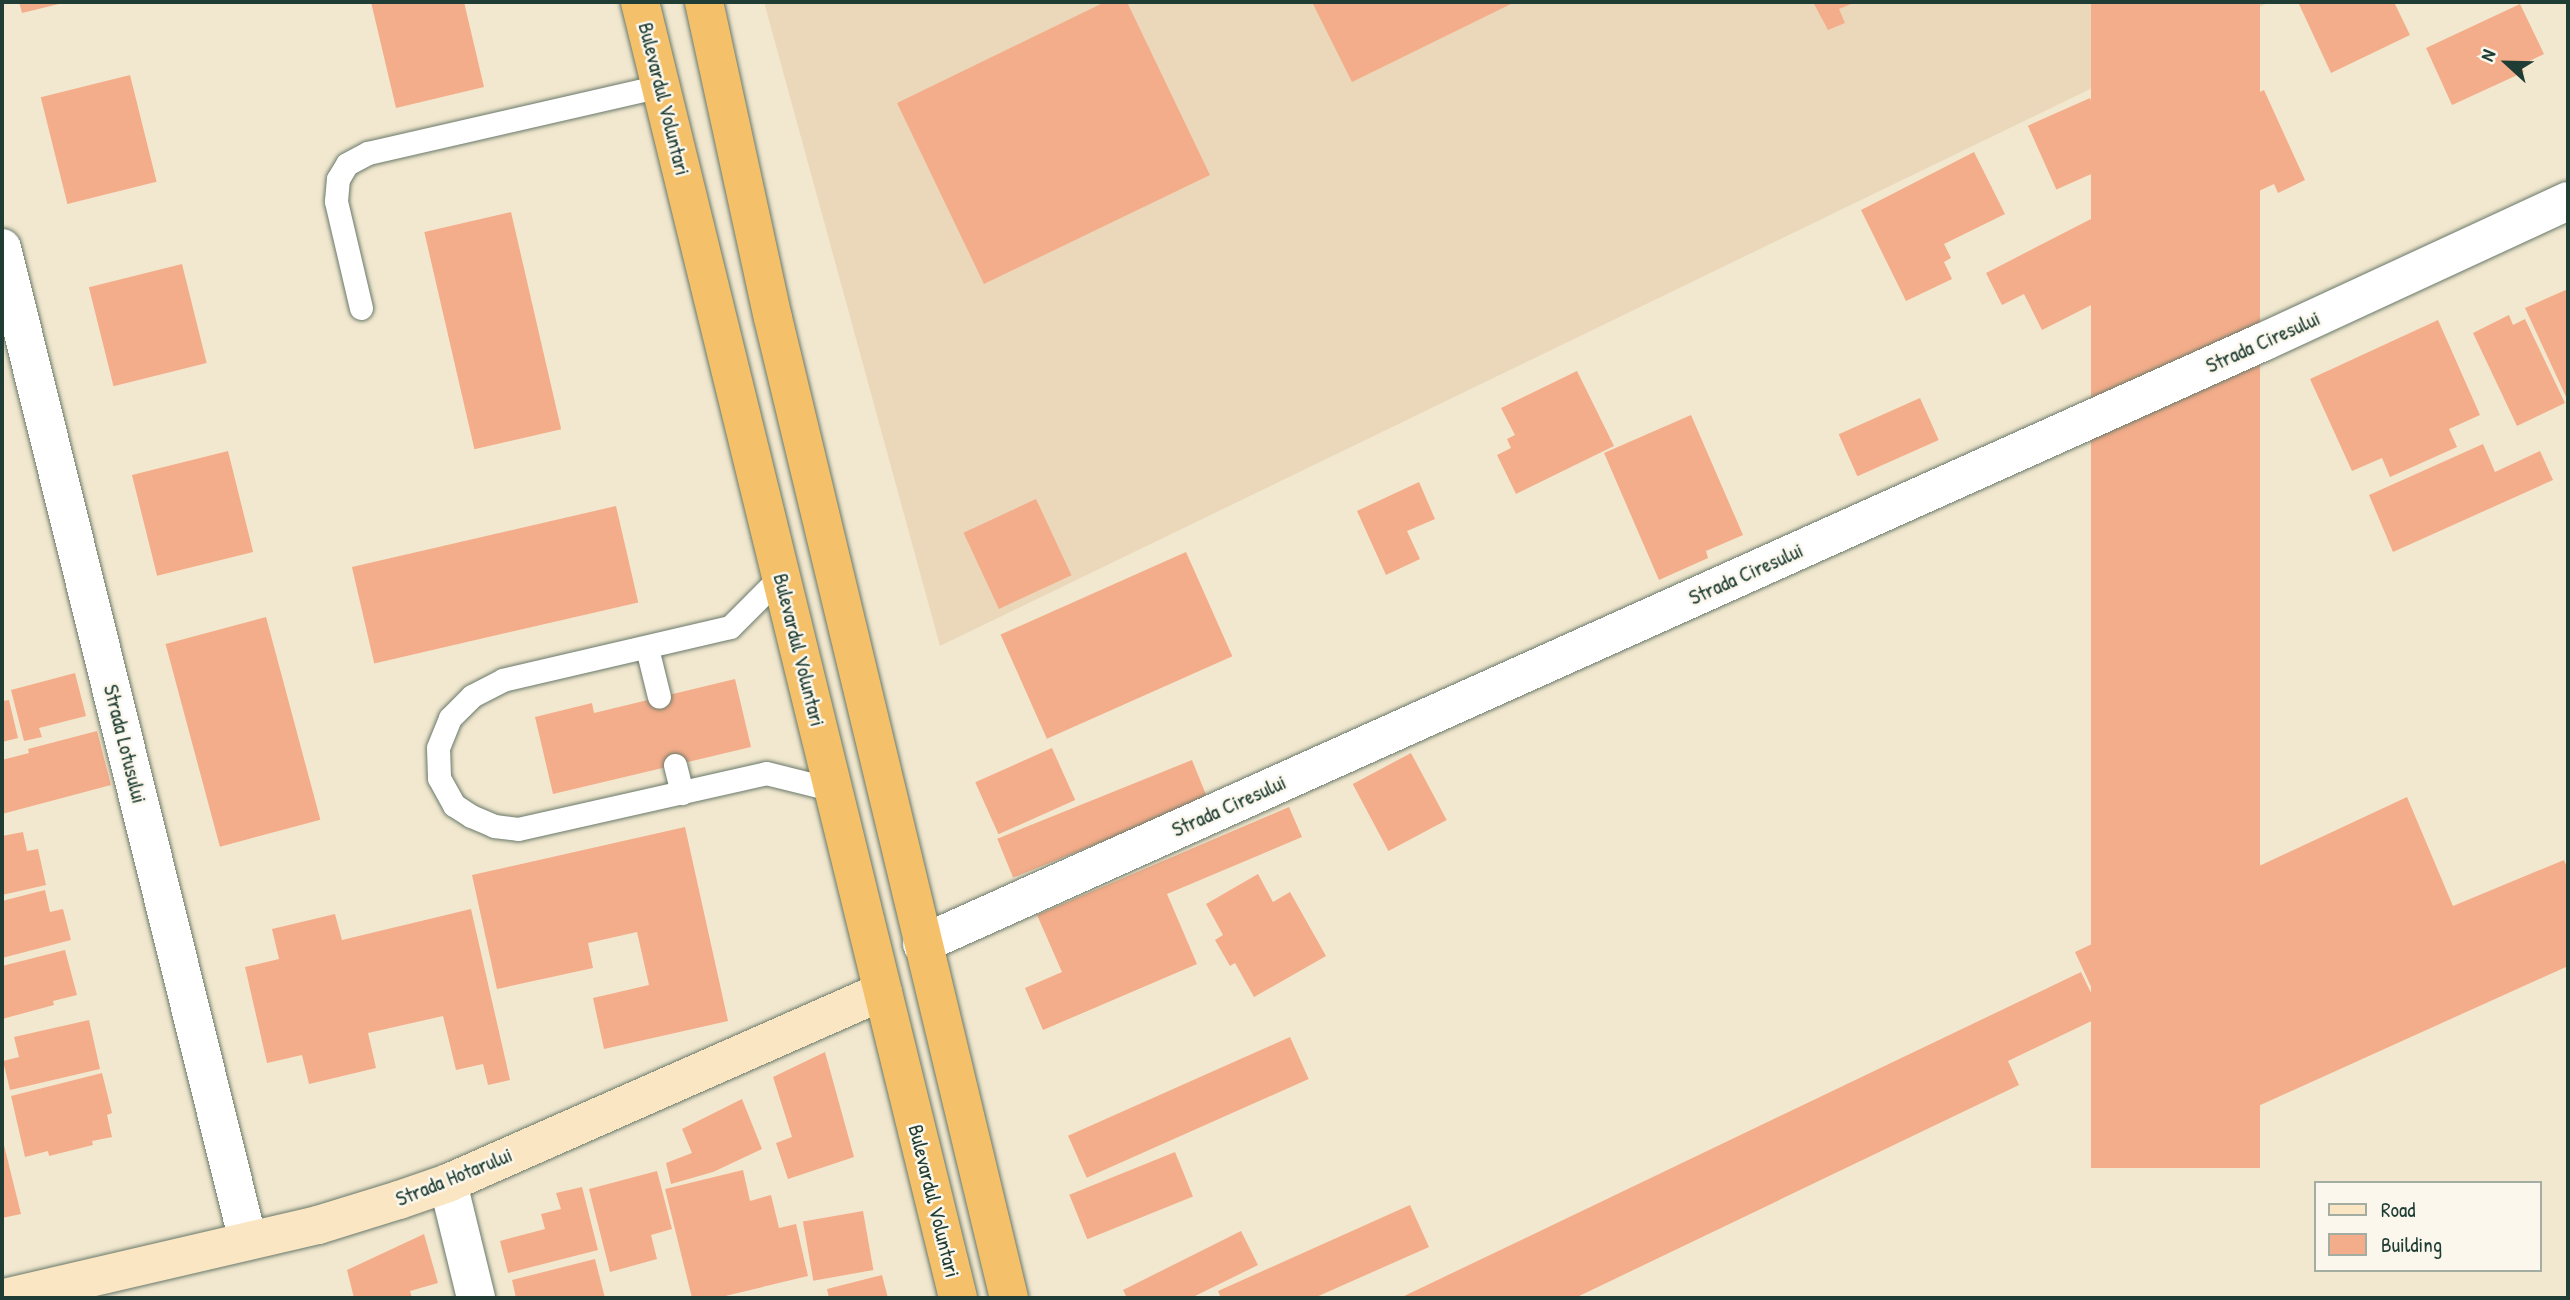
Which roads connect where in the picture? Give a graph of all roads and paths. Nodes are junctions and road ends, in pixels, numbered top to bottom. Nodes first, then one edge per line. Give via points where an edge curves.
1 (640, 2) edge
2 (704, 2) edge
3 (661, 86) junction
4 (2568, 201) edge
5 (2, 248) edge
6 (361, 308) dead end
7 (781, 576) junction
8 (647, 648) junction
9 (659, 697) dead end
10 (675, 765) dead end
11 (834, 790) junction
12 (682, 793) junction
13 (922, 944) junction
14 (883, 990) junction
15 (448, 1183) junction
16 (248, 1241) junction
17 (4, 1298) edge
18 (476, 1298) edge
19 (958, 1298) edge
20 (1009, 1298) edge

1 - 3 highway, Bulevardul Voluntari
2 - 13 highway via 773,318
3 - 6 lane via 368,153 347,164 338,179 336,201
3 - 7 highway, Bulevardul Voluntari
4 - 13 street, Strada Ciresului
5 - 16 street, Strada Lotusului
7 - 8 lane via 730,627
7 - 11 highway, Bulevardul Voluntari
8 - 9 lane
8 - 12 lane via 503,680 472,696 450,718 438,748 439,778 454,805 471,816 494,826 518,829
10 - 12 lane
11 - 12 lane via 766,774
11 - 14 highway, Bulevardul Voluntari
13 - 20 highway
14 - 15 street, Strada Hotarului
14 - 19 highway, Bulevardul Voluntari
15 - 16 street, Strada Hotarului via 318,1225
15 - 18 street
16 - 17 street, Strada Hotarului

